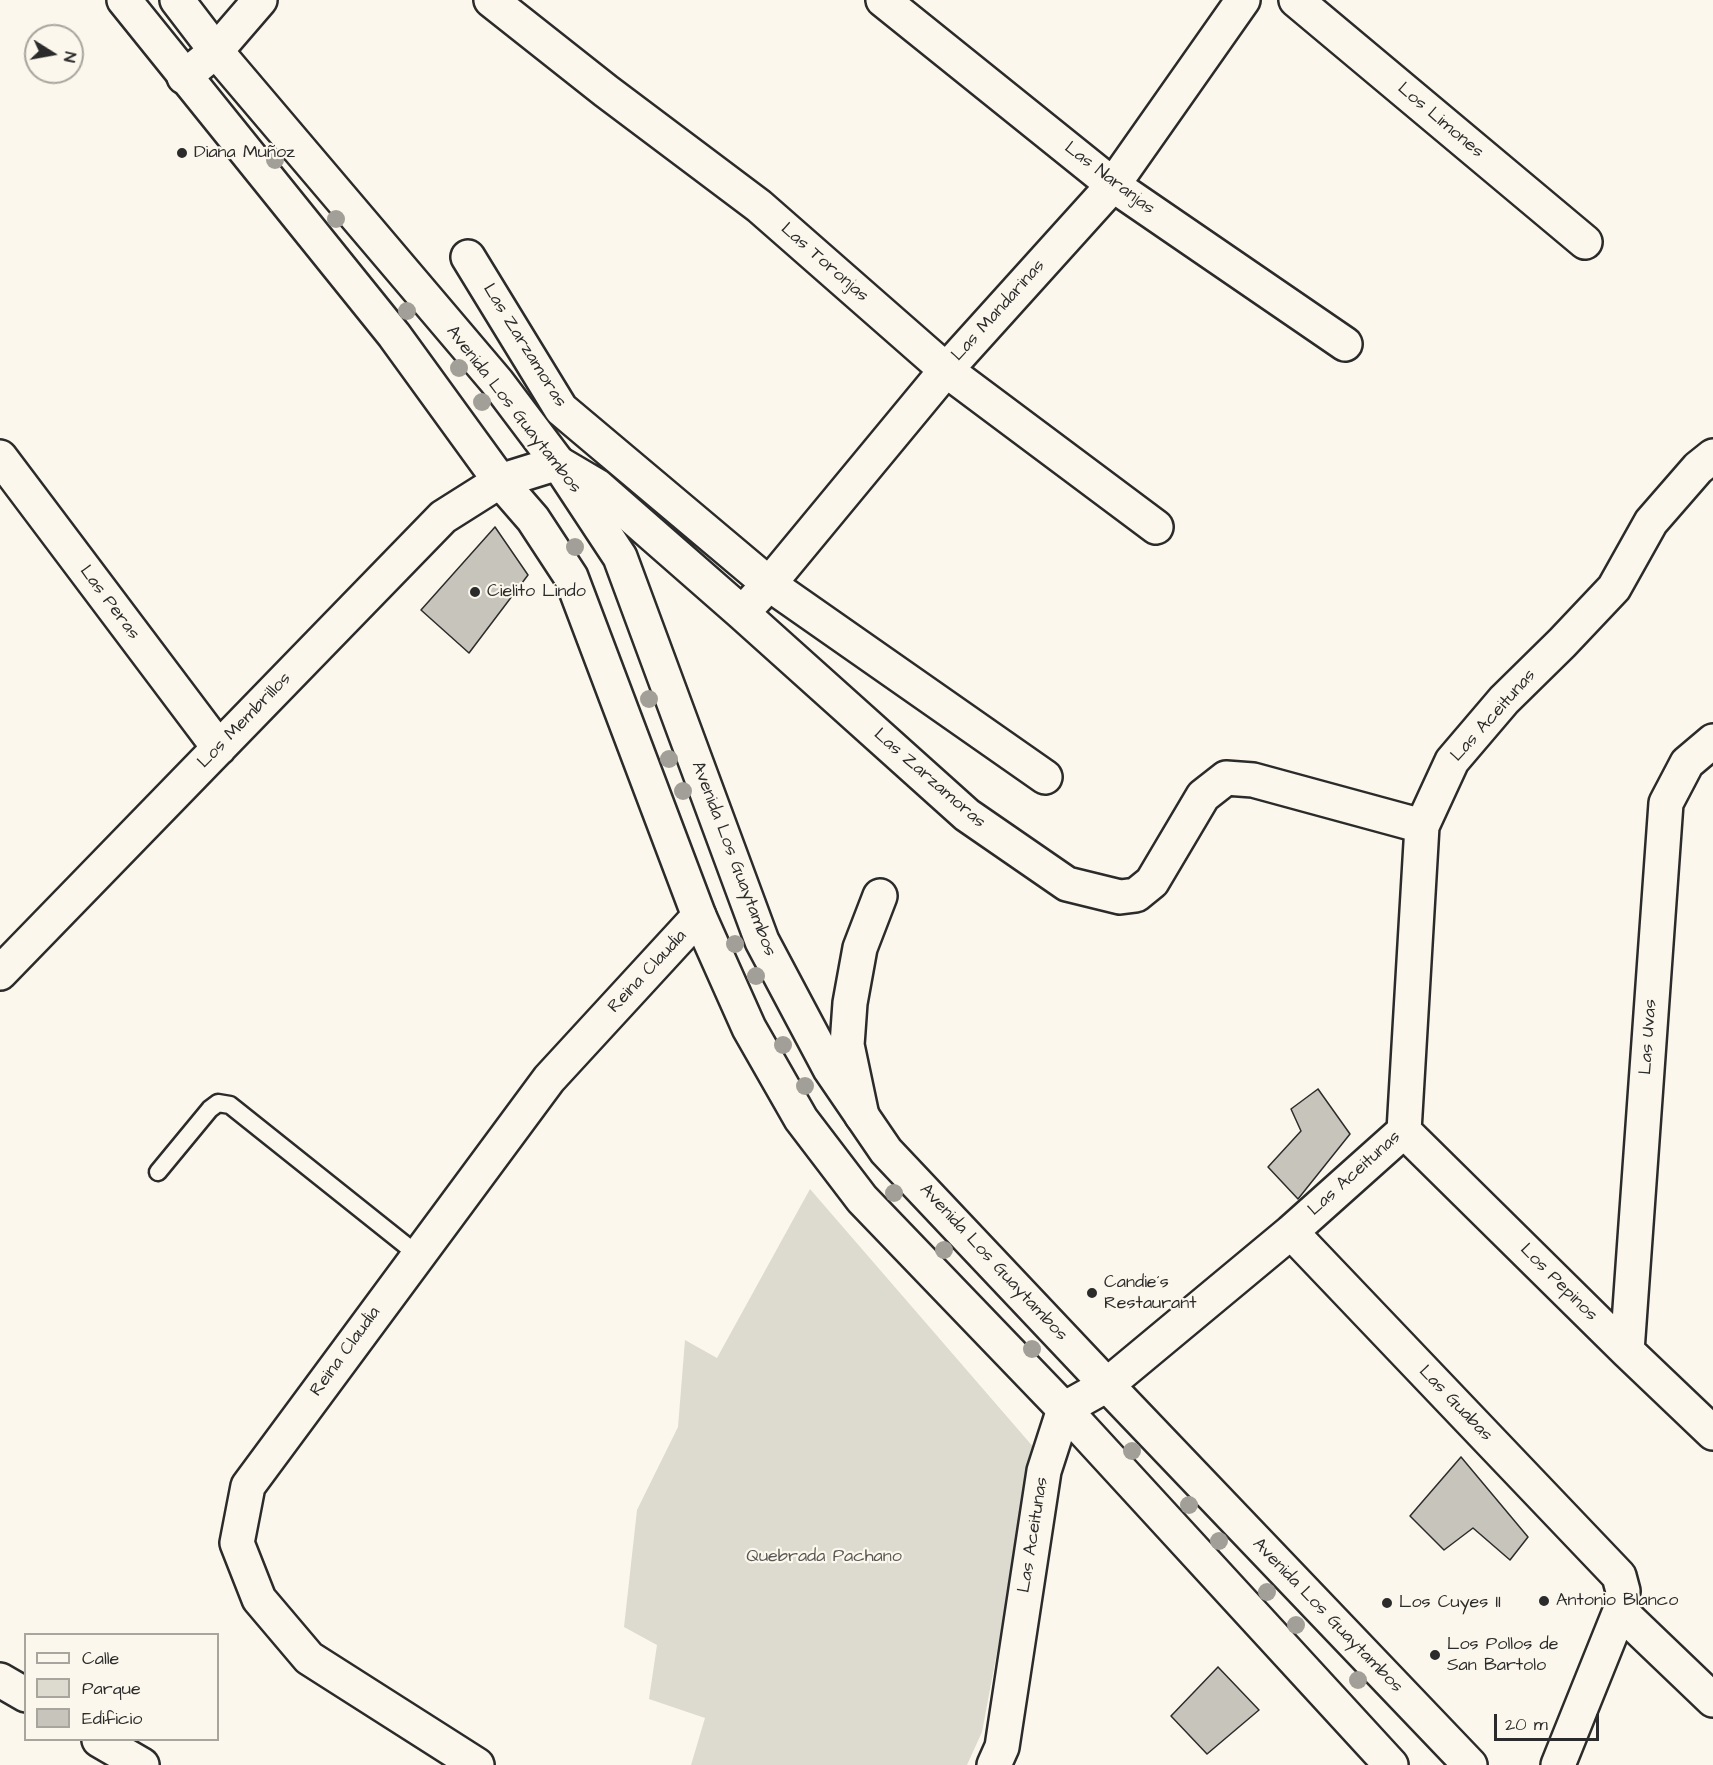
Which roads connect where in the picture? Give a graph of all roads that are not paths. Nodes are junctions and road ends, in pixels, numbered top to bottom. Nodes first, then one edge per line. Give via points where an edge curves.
1 (123, 0) edge
2 (177, 0) edge
3 (260, 0) edge
4 (491, 0) edge
5 (883, 0) edge
6 (1243, 0) edge
7 (1296, 0) edge
8 (216, 51) junction
9 (184, 77) junction
10 (1113, 184) junction
11 (1585, 242) dead end
12 (468, 256) dead end
13 (1345, 344) dead end
14 (946, 370) junction
15 (1713, 456) edge
16 (0, 458) edge
17 (558, 463) junction
18 (500, 481) junction
19 (1156, 527) dead end
20 (769, 584) junction
21 (742, 613) junction
22 (1713, 741) edge
23 (219, 748) junction
24 (1045, 777) dead end
25 (1422, 826) junction
26 (880, 896) dead end
27 (699, 916) junction
28 (1, 971) edge
29 (862, 1116) junction
30 (1404, 1131) junction
31 (158, 1172) dead end
32 (1291, 1232) junction
33 (418, 1255) junction
34 (1627, 1351) junction
35 (1107, 1385) junction
36 (1064, 1409) junction
37 (1713, 1433) edge
38 (1620, 1611) junction
39 (0, 1680) edge
40 (24, 1694) edge
41 (1713, 1700) edge
42 (101, 1741) edge
43 (1005, 1759) edge
44 (142, 1765) edge
45 (477, 1765) edge
46 (1391, 1765) edge
47 (1470, 1765) edge
48 (1558, 1765) edge

1 - 9 street
2 - 8 street, Avenida Los Guaytambos
3 - 8 street
4 - 14 street, Las Toronjas via 759,206
5 - 10 street, Las Naranjas
6 - 10 street, Las Mandarinas
7 - 11 street, Los Limones
8 - 9 street
8 - 17 street, Avenida Los Guaytambos via 496,382
9 - 18 street via 394,335
10 - 13 street, Las Naranjas
10 - 14 street, Las Mandarinas
12 - 20 street, Las Zarzamoras via 561,409
14 - 19 street, Las Toronjas
14 - 20 street, Las Mandarinas
15 - 25 street, Las Aceitunas via 1651,522 1614,588 1504,700 1452,761
16 - 23 street, Las Peras
17 - 18 street, Los Membrillos
17 - 21 street, Las Zarzamoras via 597,486
17 - 29 street, Avenida Los Guaytambos via 620,557 762,941 830,1069
18 - 23 street, Los Membrillos via 442,517
18 - 27 street via 533,519 571,577
20 - 21 street, Las Mandarinas
20 - 24 street, Las Zarzamoras
21 - 25 street, Las Zarzamoras via 967,815 1067,884 1120,897 1136,896 1152,882 1203,796 1226,778 1253,780
22 - 34 street, Las Uvas via 1687,763 1666,803
23 - 28 street, Los Membrillos
25 - 30 street, Las Aceitunas
26 - 29 street via 860,948 850,1003 847,1045
27 - 33 street, Reina Claudia via 549,1079
27 - 36 street via 749,1028 801,1119 862,1199
29 - 35 street, Avenida Los Guaytambos via 886,1150
30 - 32 street, Las Aceitunas
30 - 34 street, Los Pepinos
31 - 33 lane via 210,1109 218,1103 230,1105
32 - 35 street, Las Aceitunas
32 - 38 street, Las Guabas via 1619,1576 1623,1592
33 - 45 street, Reina Claudia via 248,1486 237,1543 259,1599 309,1658
34 - 37 street, Los Pepinos
35 - 36 street, Las Aceitunas
35 - 47 street, Avenida Los Guaytambos
36 - 43 street, Las Aceitunas via 1044,1471
36 - 46 street
38 - 41 street
38 - 48 street
39 - 40 street
42 - 44 street

